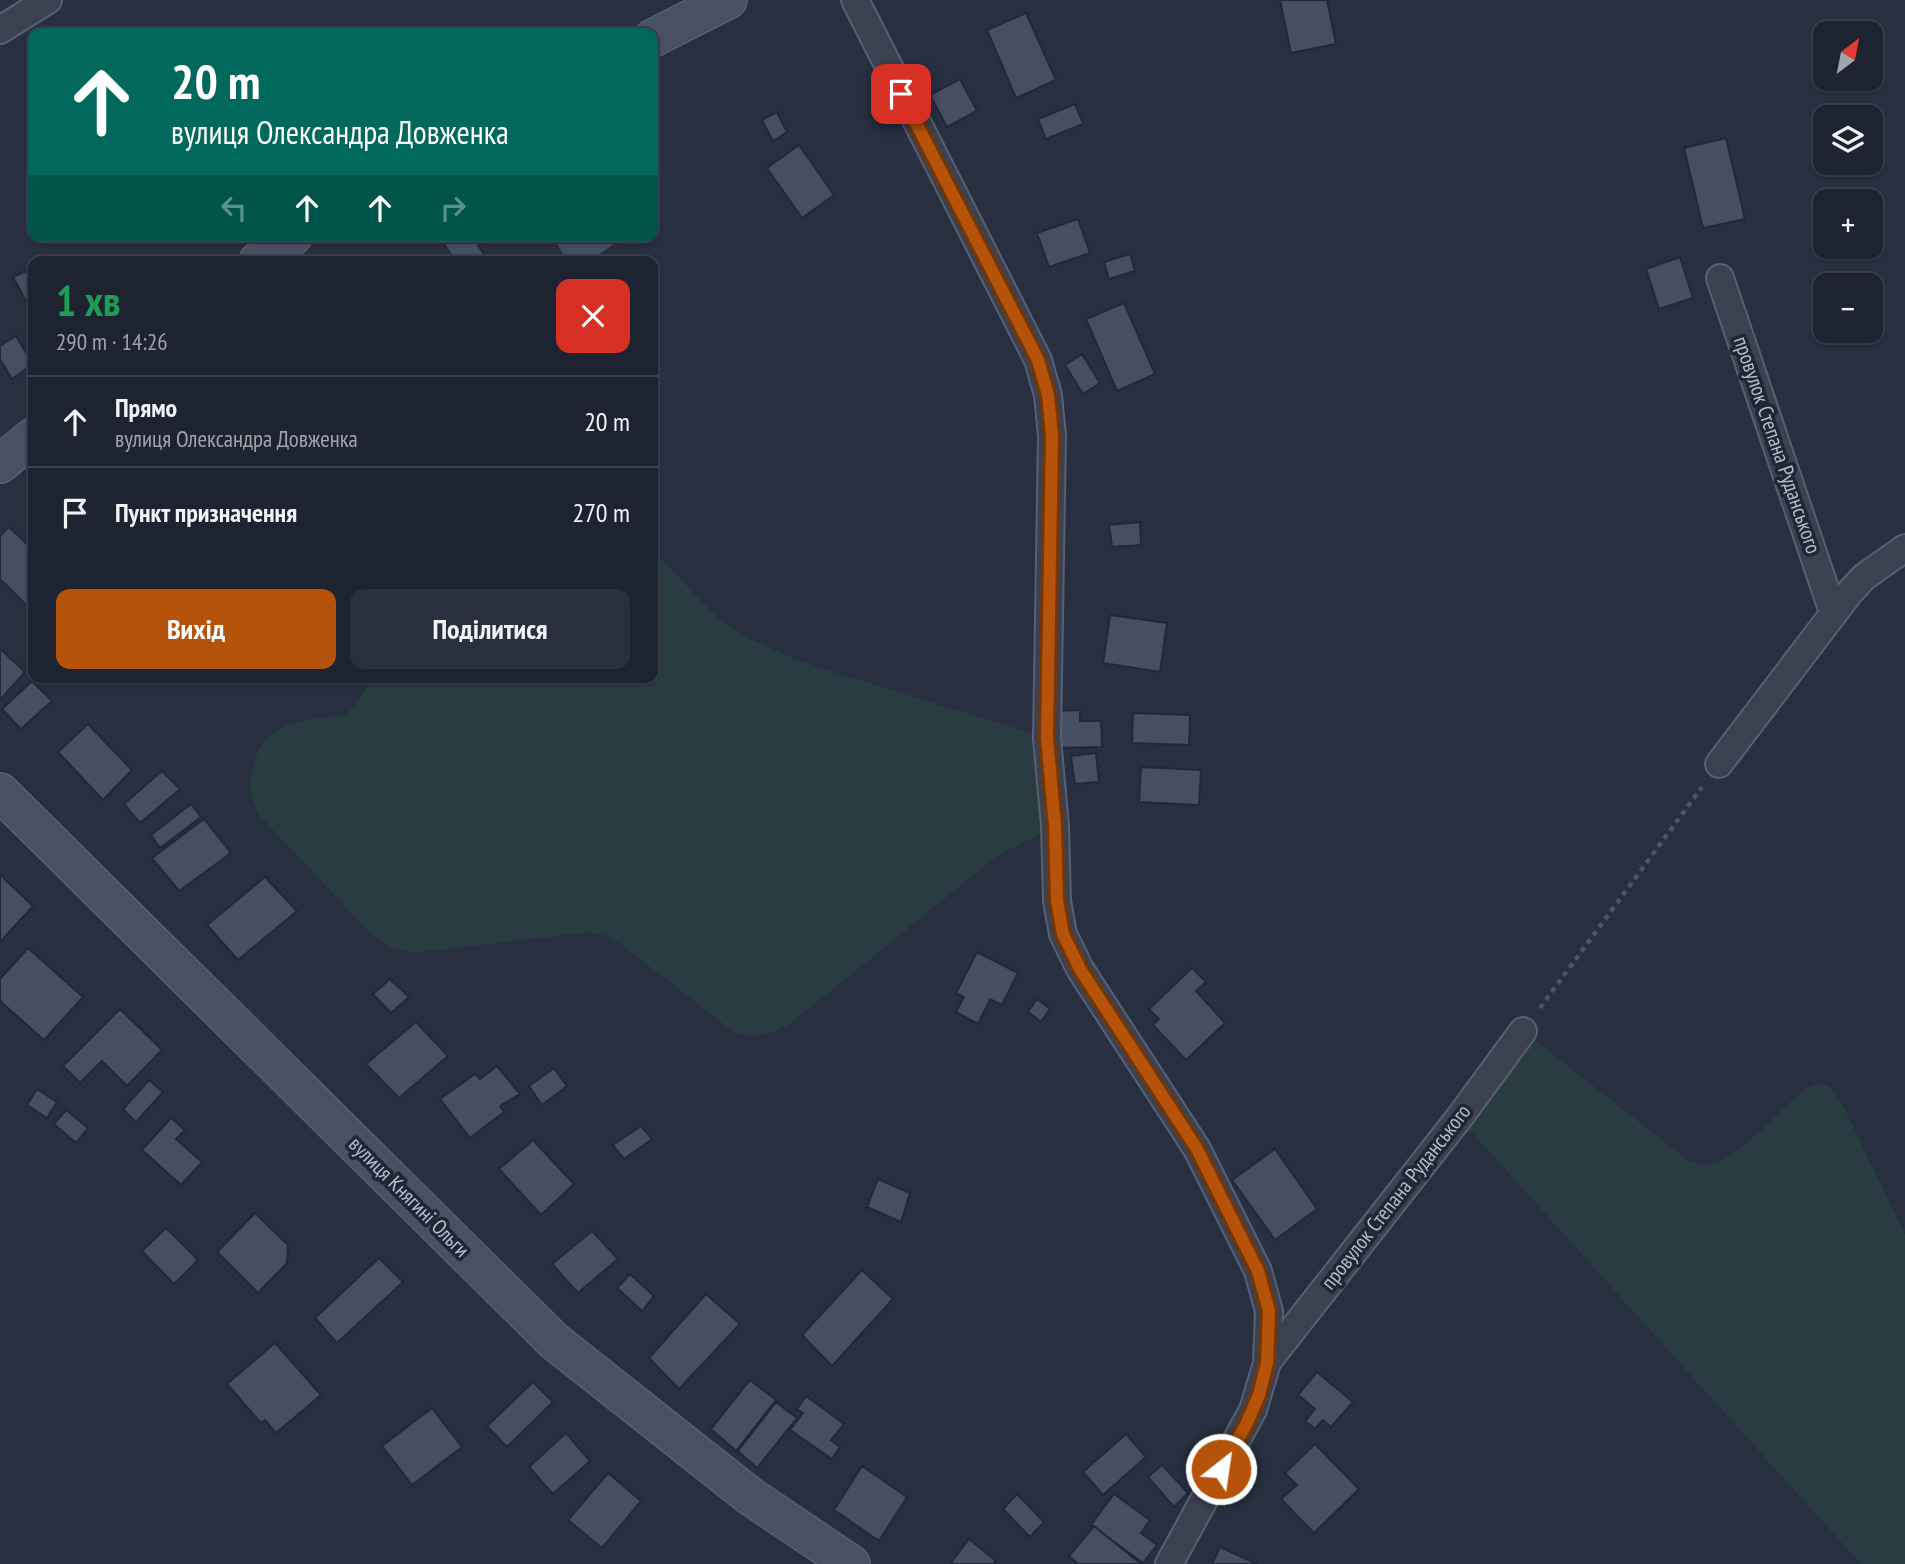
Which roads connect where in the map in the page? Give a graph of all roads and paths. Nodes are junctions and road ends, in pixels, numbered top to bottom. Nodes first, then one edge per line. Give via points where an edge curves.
1 (48, 0) edge
2 (728, 0) edge
3 (855, 0) edge
4 (0, 30) edge
5 (658, 35) edge
6 (285, 242) edge
7 (265, 256) edge
8 (1720, 278) dead end
9 (28, 441) edge
10 (0, 464) edge
11 (1905, 548) edge
12 (1833, 612) junction
13 (1719, 764) joint
14 (0, 792) edge
15 (1523, 1031) joint
16 (1267, 1363) junction
17 (851, 1564) edge
18 (1169, 1564) edge

1 - 4 street
2 - 5 street
3 - 16 street via 1038,360 1048,395 1052,436 1047,738 1063,934 1080,969 1197,1149 1246,1245 1269,1311
6 - 7 street
8 - 12 street, провулок Степана Руданського
9 - 10 street
11 - 12 street via 1864,577
12 - 13 street
13 - 15 path
14 - 17 street, вулиця Княгині Ольги via 554,1341 750,1496
15 - 16 street, провулок Степана Руданського
16 - 18 street via 1246,1425

